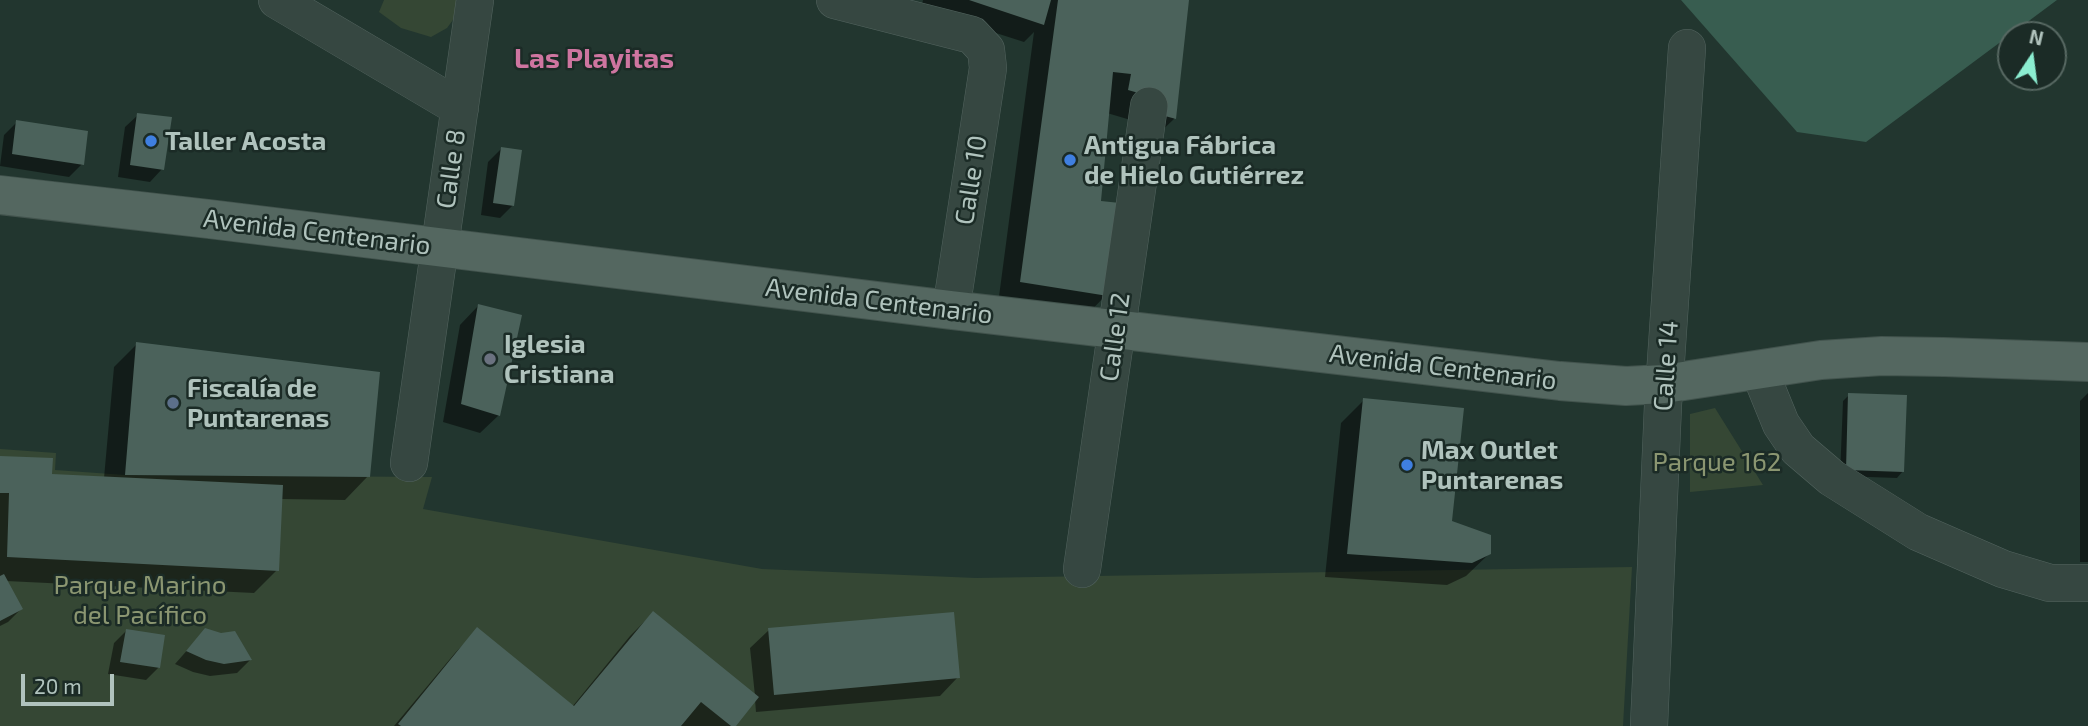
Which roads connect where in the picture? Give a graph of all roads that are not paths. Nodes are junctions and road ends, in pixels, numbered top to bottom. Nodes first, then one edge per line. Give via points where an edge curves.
1 (277, 0) edge
2 (475, 0) edge
3 (835, 0) edge
4 (1687, 48) dead end
5 (1149, 106) dead end
6 (460, 108) junction
7 (0, 195) edge
8 (440, 247) junction
9 (951, 310) junction
10 (1116, 328) junction
11 (2088, 362) edge
12 (1759, 370) junction
13 (1664, 384) junction
14 (409, 464) dead end
15 (1082, 569) dead end
16 (2088, 583) edge
17 (1649, 726) edge

1 - 6 street
2 - 6 street, Calle 8
3 - 9 street, Calle 10 via 972,35 986,50 988,68
4 - 13 street, Calle 14
5 - 10 street, Calle 12
6 - 8 street, Calle 8
7 - 8 main road, Avenida Centenario
8 - 9 main road, Avenida Centenario
8 - 14 street, Calle 8
9 - 10 main road, Avenida Centenario
10 - 13 main road, Avenida Centenario via 1560,381
10 - 15 street, Calle 12
11 - 12 main road, Avenida Centenario via 1882,356
12 - 13 main road, Avenida Centenario
12 - 16 street via 1781,425 1798,449 1832,478 1918,532 2003,569 2050,583
13 - 17 street, Calle 14

